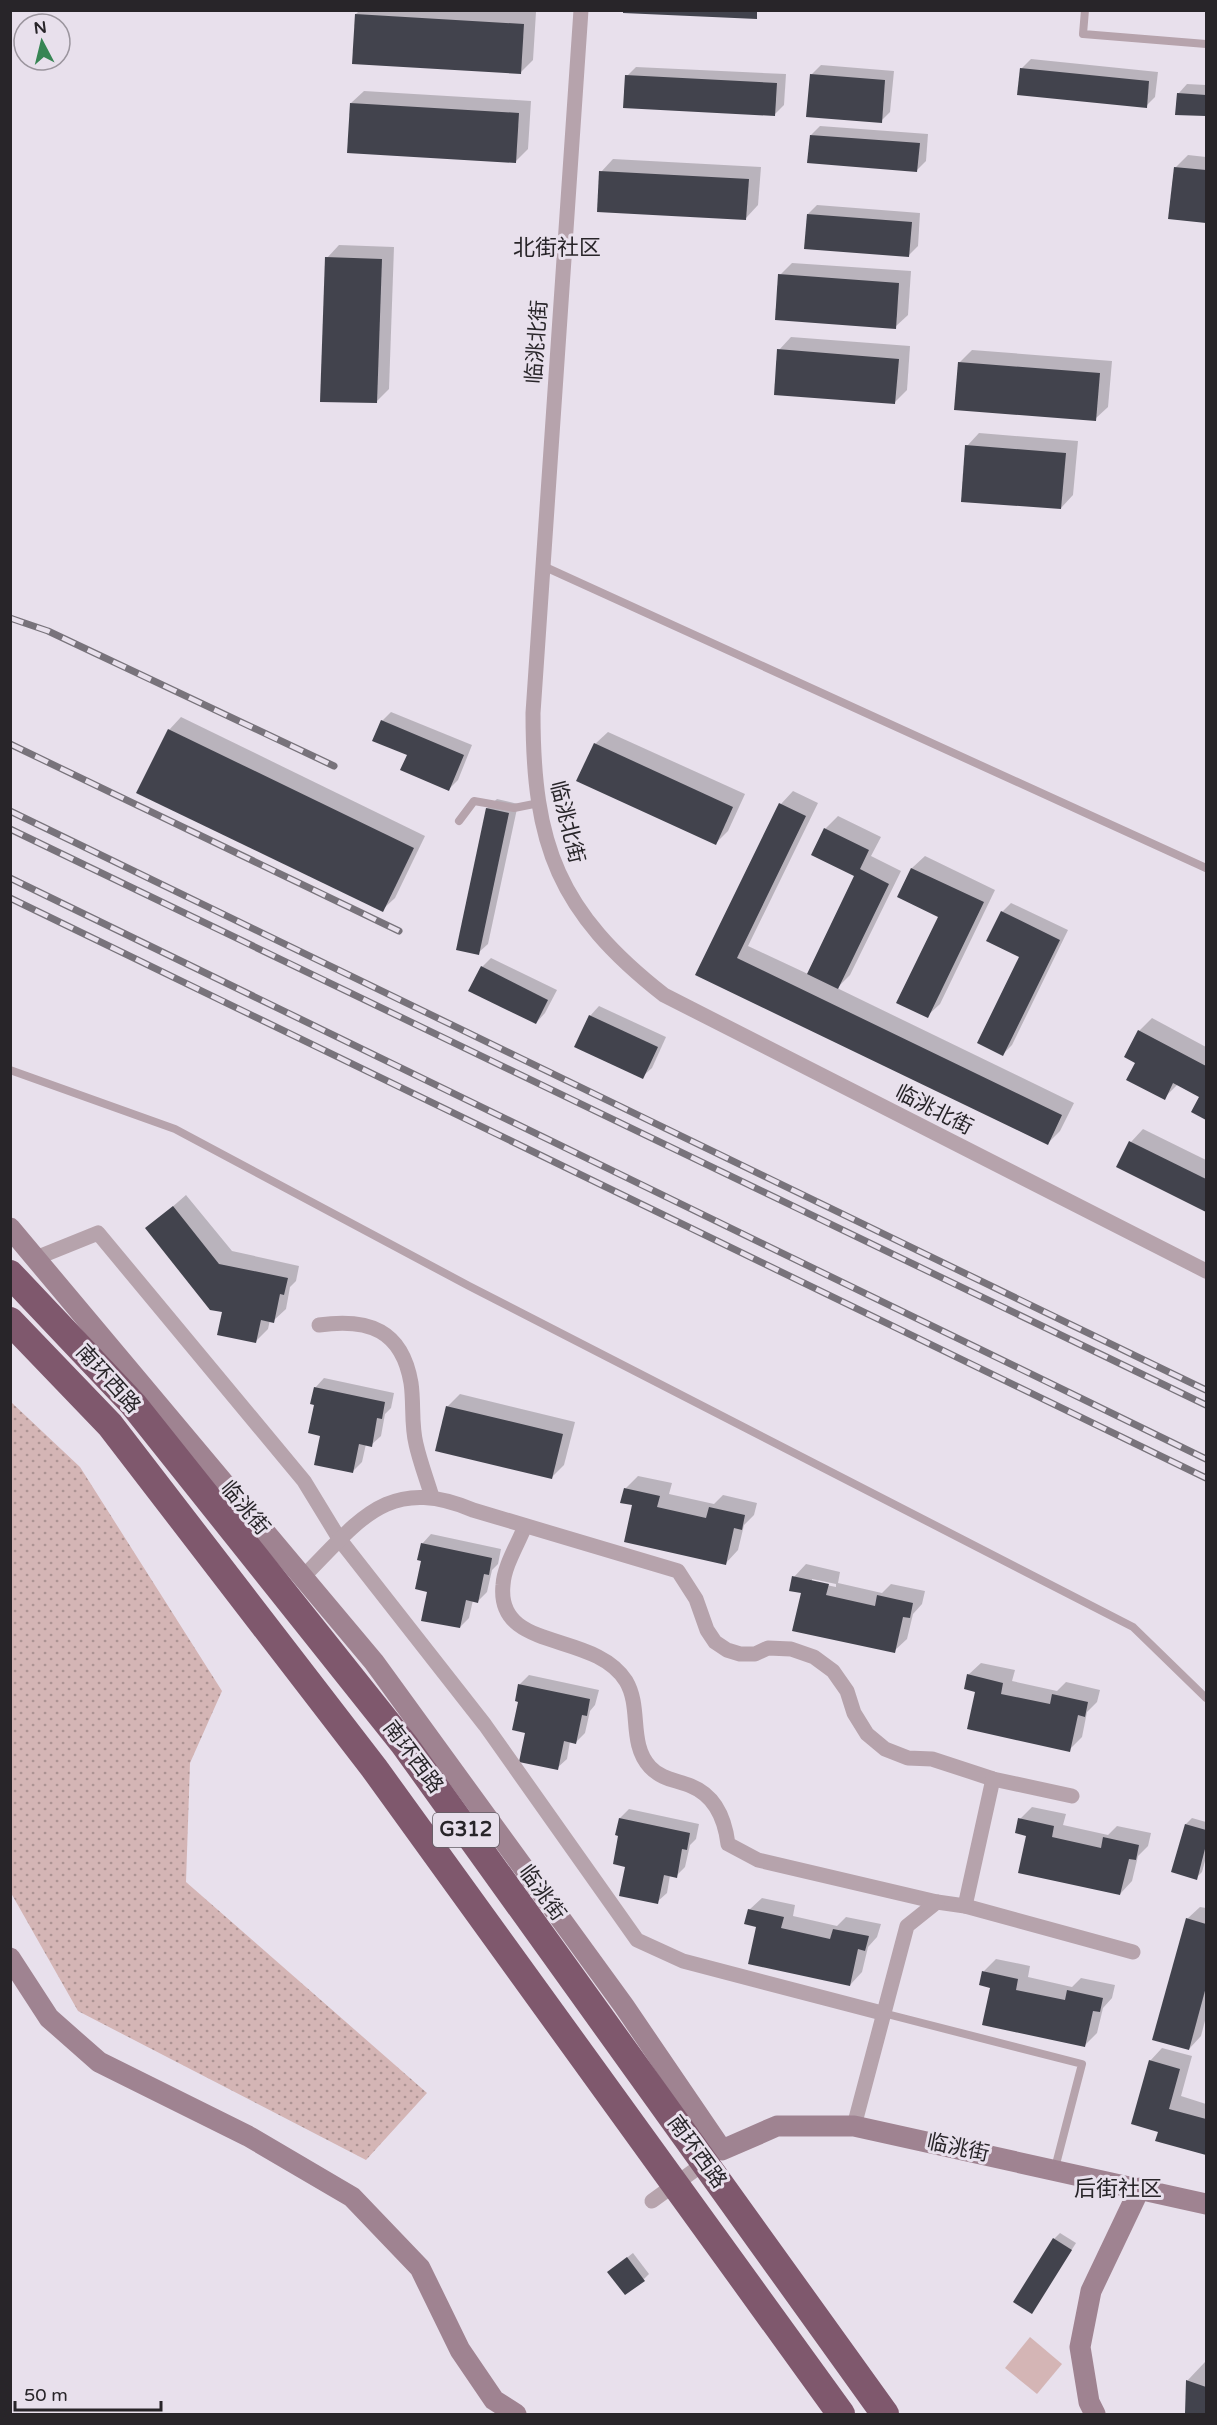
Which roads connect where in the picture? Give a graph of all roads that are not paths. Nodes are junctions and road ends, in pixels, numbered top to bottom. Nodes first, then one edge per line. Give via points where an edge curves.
1 (581, 10) edge
2 (1084, 10) edge
3 (1206, 44) edge
4 (543, 566) junction
5 (538, 803) junction
6 (459, 821) dead end
7 (1206, 867) edge
8 (10, 1070) edge
9 (10, 1228) edge
10 (36, 1258) junction
11 (1206, 1271) edge
12 (10, 1274) edge
13 (10, 1322) edge
14 (319, 1325) dead end
15 (432, 1497) junction
16 (525, 1526) junction
17 (340, 1539) junction
18 (303, 1577) junction
19 (1206, 1698) edge
20 (993, 1779) junction
21 (1072, 1796) dead end
22 (937, 1902) junction
23 (965, 1906) junction
24 (1133, 1952) dead end
25 (10, 1959) edge
26 (882, 2013) junction
27 (854, 2126) junction
28 (722, 2150) junction
29 (1054, 2169) junction
30 (1140, 2188) junction
31 (652, 2201) dead end
32 (1206, 2204) edge
33 (516, 2415) edge
34 (841, 2415) edge
35 (885, 2415) edge
36 (1095, 2415) edge

1 - 4 street, 临洮北街
2 - 3 lane via 1083,34
4 - 5 street, 临洮北街 via 533,713 533,769
4 - 7 lane
5 - 6 lane via 514,808 474,801
5 - 11 street, 临洮北街 via 559,877 580,911 604,943 664,995
8 - 19 lane via 175,1129 469,1286 1133,1627
9 - 10 street, 临洮街
10 - 17 street via 98,1233 304,1481
10 - 18 street, 临洮街
12 - 35 highway, 南环西路 / G312, bridge via 133,1404 404,1744
13 - 34 highway, 南环西路 / G312, bridge via 110,1425 367,1758
14 - 15 street via 363,1324 383,1333 400,1348 411,1382 416,1443
15 - 16 street
15 - 17 street via 393,1501 368,1513
16 - 20 street via 678,1571 696,1599 707,1630 727,1650 754,1654 768,1648 791,1649 814,1657 833,1671 847,1690 854,1713 867,1734 885,1749
16 - 22 street via 503,1583 507,1613 530,1633 584,1648 608,1661 626,1681 636,1705 638,1745 643,1758 662,1777 692,1786 707,1796 726,1826 728,1844 758,1860
17 - 18 street
17 - 26 street via 485,1725 638,1940 683,1962
18 - 28 street, 临洮街 via 374,1662 624,2006
20 - 21 street
20 - 23 street
22 - 23 street
22 - 26 street via 907,1926
23 - 24 street
25 - 33 street via 50,2018 99,2062 248,2136 352,2197 420,2268 460,2350 494,2400
26 - 27 street
26 - 29 lane via 1082,2064
27 - 28 street, 临洮街 via 777,2126
27 - 29 street, 临洮街
28 - 31 street
29 - 30 street, 临洮街
30 - 32 street, 临洮街
30 - 36 street via 1091,2291 1080,2347 1089,2402

